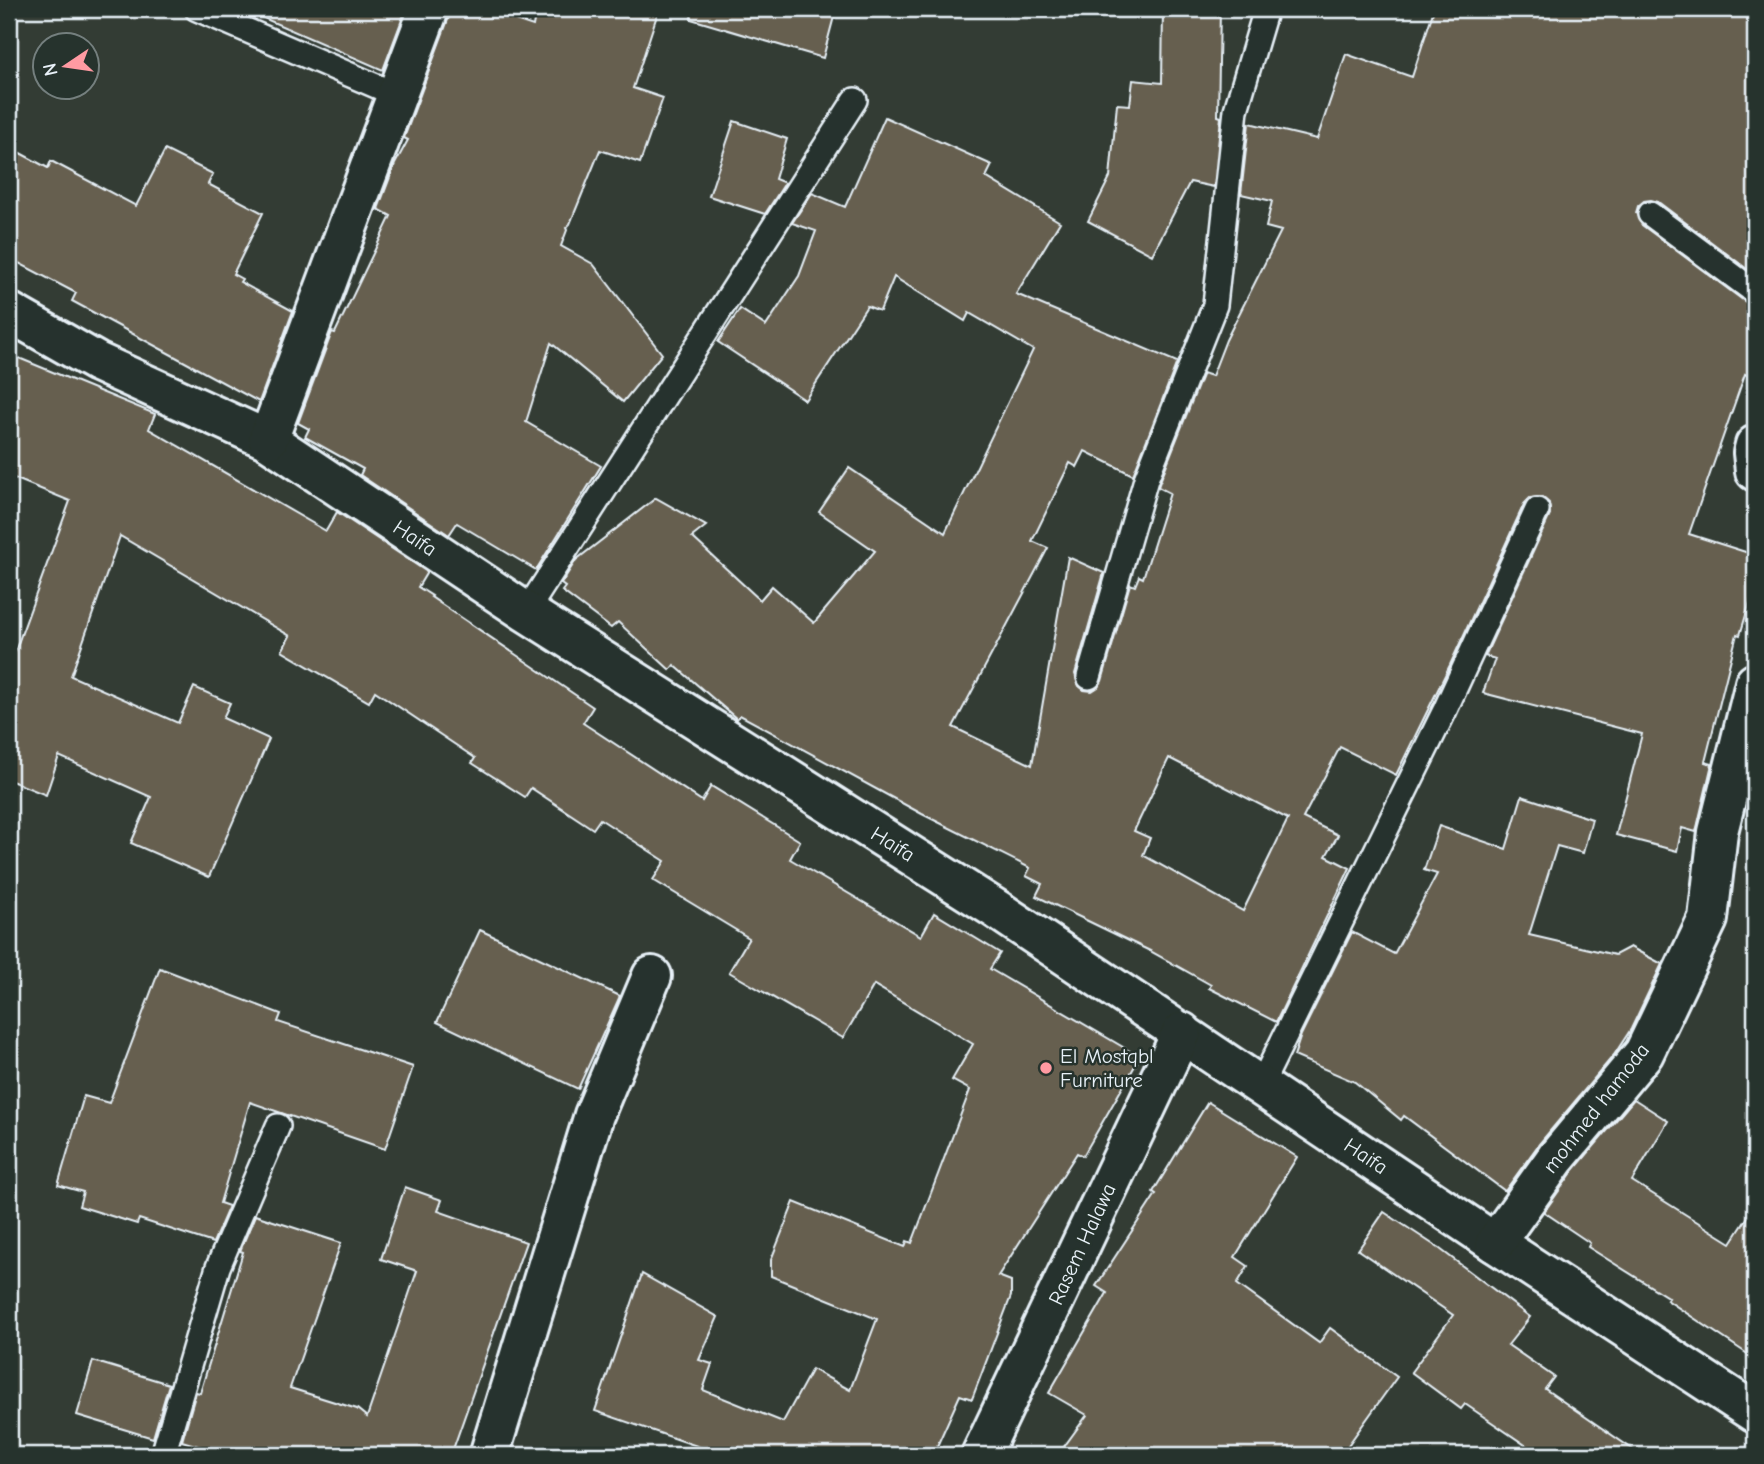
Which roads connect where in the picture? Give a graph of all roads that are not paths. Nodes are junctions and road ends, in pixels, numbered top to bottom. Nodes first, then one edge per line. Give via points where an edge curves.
1 (197, 9) edge
2 (429, 9) edge
3 (1266, 9) edge
4 (397, 95) junction
5 (855, 100) dead end
6 (1650, 214) dead end
7 (1755, 292) edge
8 (9, 312) edge
9 (268, 440) junction
10 (1755, 445) edge
11 (1755, 471) edge
12 (1537, 510) dead end
13 (526, 612) junction
14 (1089, 677) dead end
15 (1755, 682) edge
16 (652, 976) dead end
17 (1182, 1032) junction
18 (1261, 1085) junction
19 (278, 1126) dead end
20 (1495, 1243) junction
21 (1755, 1413) edge
22 (163, 1455) edge
23 (492, 1455) edge
24 (981, 1455) edge

1 - 4 lane
2 - 4 street
3 - 14 lane via 1236,110 1215,305 1146,479
4 - 9 street
5 - 13 lane
6 - 7 lane
8 - 9 street, Haifa via 97,362
9 - 13 street, Haifa
10 - 11 street
12 - 18 lane via 1445,710
13 - 17 street, Haifa via 984,901
15 - 20 street, mohmed hamoda via 1718,832 1708,919 1644,1054 1556,1158
16 - 23 street via 594,1115
17 - 18 street, Haifa
17 - 24 street, Rasem Halawa
18 - 20 street, Haifa
19 - 22 lane via 218,1267
20 - 21 street, Haifa

